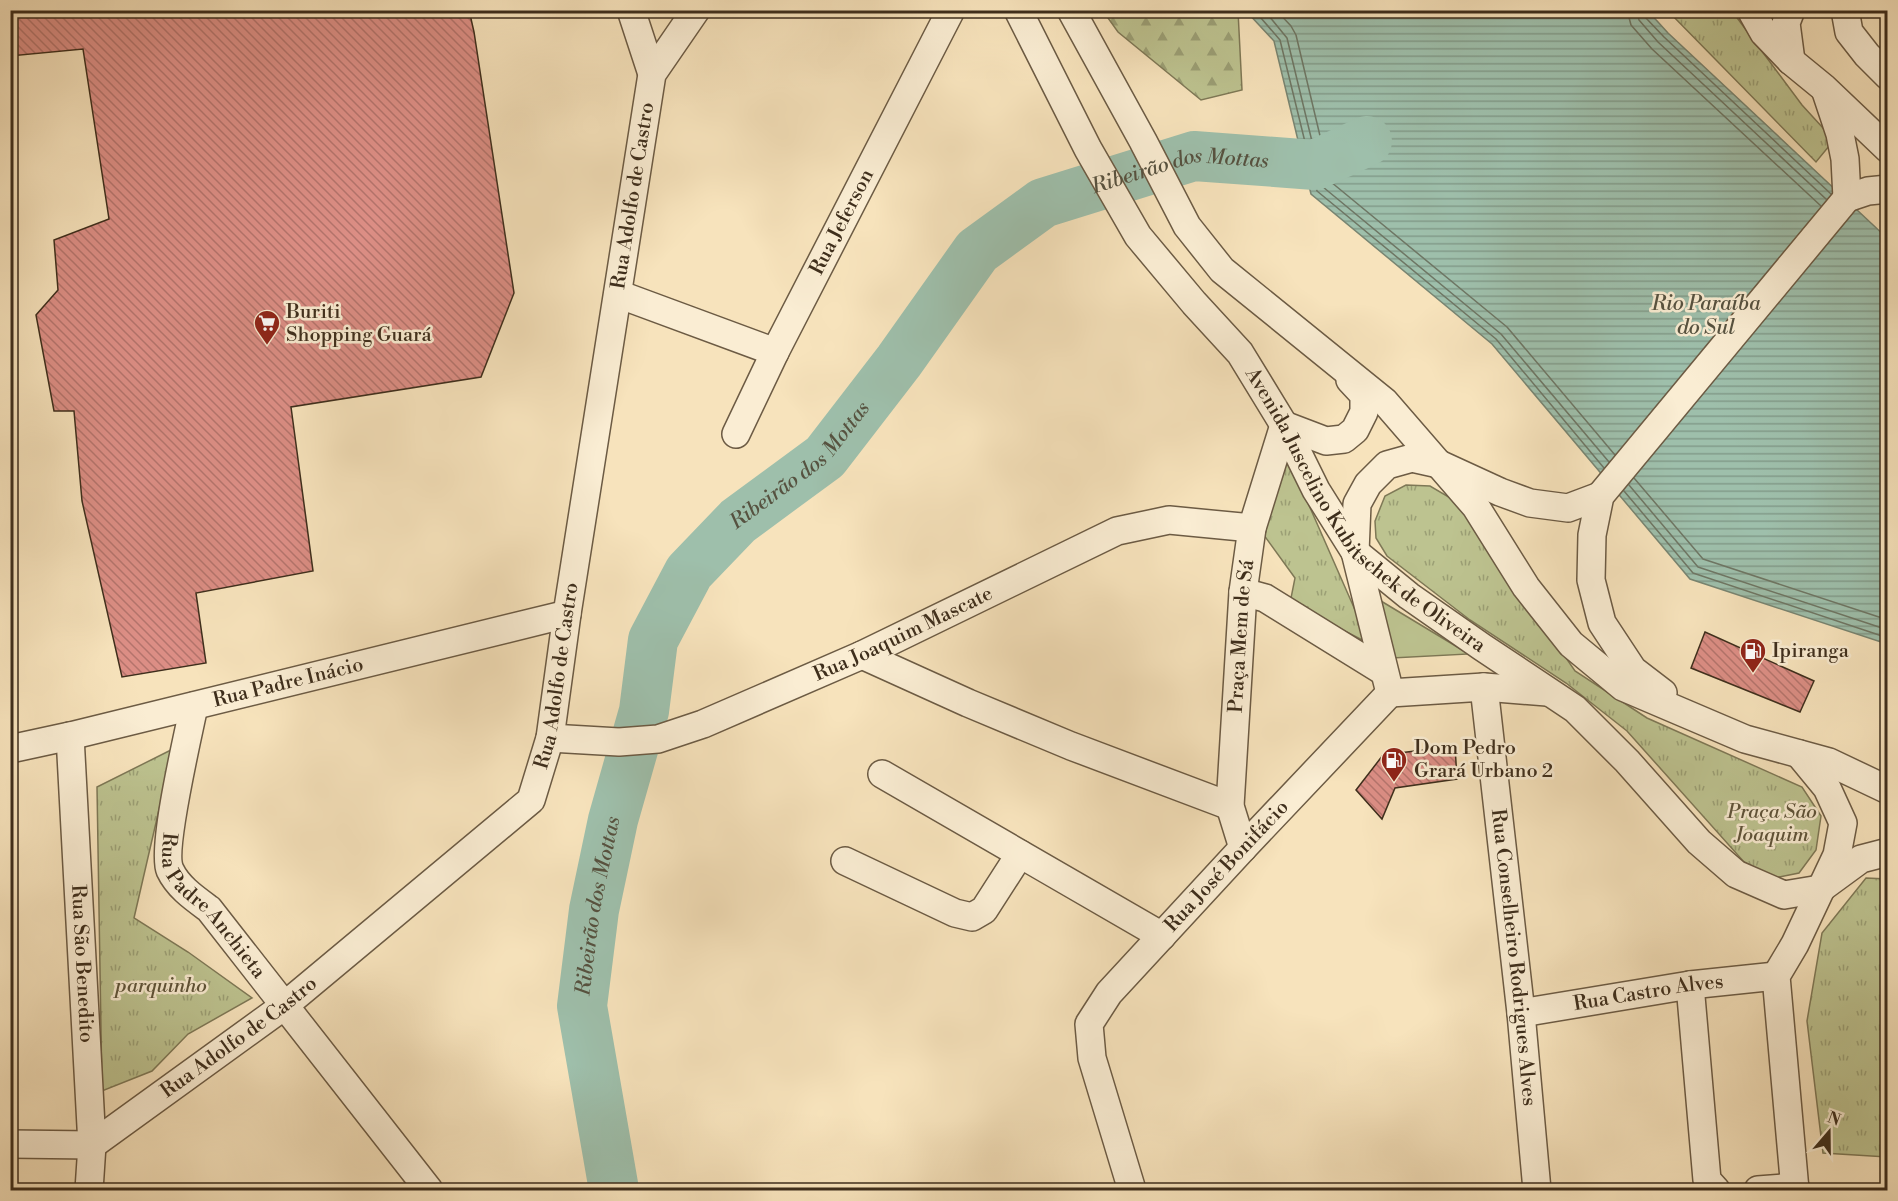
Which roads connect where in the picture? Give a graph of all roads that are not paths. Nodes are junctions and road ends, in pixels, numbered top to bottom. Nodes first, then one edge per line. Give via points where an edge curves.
1 (631, 10) edge
2 (696, 10) edge
3 (951, 10) edge
4 (1018, 10) edge
5 (1071, 10) edge
6 (1751, 10) edge
7 (1791, 10) edge
8 (1845, 10) edge
9 (1791, 61) junction
10 (652, 74) junction
11 (1887, 76) edge
12 (1824, 88) junction
13 (1887, 149) edge
14 (1887, 189) edge
15 (1844, 203) junction
16 (618, 294) junction
17 (1320, 348) junction
18 (775, 352) junction
19 (1284, 425) junction
20 (736, 434) dead end
21 (1439, 464) junction
22 (1603, 493) junction
23 (1252, 528) junction
24 (1354, 552) junction
25 (1243, 592) junction
26 (567, 614) junction
27 (862, 655) junction
28 (1387, 682) junction
29 (1485, 687) junction
30 (1551, 692) junction
31 (194, 706) junction
32 (1694, 717) junction
33 (70, 736) junction
34 (550, 738) junction
35 (10, 749) edge
36 (1799, 754) junction
37 (882, 774) dead end
38 (1887, 790) edge
39 (1230, 806) junction
40 (1243, 848) junction
41 (1887, 852) edge
42 (1020, 854) junction
43 (845, 861) dead end
44 (1820, 889) junction
45 (1162, 936) junction
46 (1776, 976) junction
47 (1690, 985) junction
48 (284, 1006) junction
49 (1521, 1013) junction
50 (10, 1144) edge
51 (92, 1144) junction
52 (1711, 1185) edge
53 (1795, 1189) edge
54 (89, 1191) edge
55 (429, 1191) edge
56 (1132, 1191) edge
57 (1537, 1191) edge
58 (1758, 1191) edge

1 - 10 street
2 - 10 street, Rua Adolfo de Castro
3 - 18 street, Rua Jeferson
4 - 19 street, Avenida Juscelino Kubitschek de Oliveira via 1088,149 1138,236 1240,353
5 - 17 street via 1187,226 1222,270
6 - 9 street via 1764,33
7 - 9 street via 1786,23
8 - 11 street via 1849,32
9 - 12 street
10 - 16 street, Rua Adolfo de Castro
12 - 13 street
12 - 15 street via 1845,159
14 - 15 street via 1868,191
15 - 22 street
16 - 18 street
16 - 26 street, Rua Adolfo de Castro
17 - 19 street via 1364,395 1364,412 1355,430 1344,438 1326,441
17 - 21 street via 1385,402
18 - 20 street, Rua Jeferson
19 - 23 street, Praça Mem de Sá
19 - 24 street, Avenida Juscelino Kubitschek de Oliveira via 1316,490
21 - 22 street via 1530,503 1568,508
21 - 24 street via 1412,458 1387,465 1368,484 1357,504
21 - 32 street via 1476,507 1526,587 1571,644 1623,687
22 - 32 street via 1592,535 1591,580 1602,623 1633,670
23 - 25 street, Praça Mem de Sá
23 - 27 street, Rua Joaquim Mascate via 1169,520 1117,531
24 - 28 street
24 - 30 street, Avenida Juscelino Kubitschek de Oliveira via 1409,596
25 - 28 street via 1265,598
25 - 39 street, Praça Mem de Sá
26 - 31 street, Rua Padre Inácio
26 - 34 street, Rua Adolfo de Castro
27 - 34 street, Rua Joaquim Mascate via 703,724 658,739 619,742
27 - 39 street via 968,703
28 - 29 street
28 - 40 street, Rua José Bonifácio
29 - 30 street
29 - 49 street, Rua Conselheiro Rodrigues Alves
30 - 44 street, Avenida Juscelino Kubitschek de Oliveira via 1575,708 1699,842 1736,874 1784,895
31 - 33 street, Rua Padre Inácio
31 - 48 street, Rua Padre Anchieta via 168,844 169,869 184,890 209,909
32 - 36 street via 1745,739
33 - 35 street, Rua Padre Inácio
33 - 51 street, Rua São Benedito
34 - 48 street, Rua Adolfo de Castro via 531,800
36 - 38 street via 1829,762
36 - 44 street via 1827,788 1843,823 1837,855
37 - 42 street
39 - 40 street, Praça Mem de Sá
40 - 45 street, Rua José Bonifácio
41 - 44 street via 1861,859
42 - 43 street via 984,910 972,917 955,913
42 - 45 street
44 - 46 street
45 - 56 street, Rua José Bonifácio via 1109,993 1089,1024 1092,1058
46 - 47 street, Rua Castro Alves
46 - 53 street
47 - 49 street, Rua Castro Alves
47 - 52 street
48 - 51 street, Rua Adolfo de Castro
48 - 55 street, Rua Padre Anchieta
49 - 57 street, Rua Conselheiro Rodrigues Alves
50 - 51 street
51 - 54 street, Rua São Benedito
53 - 58 street

